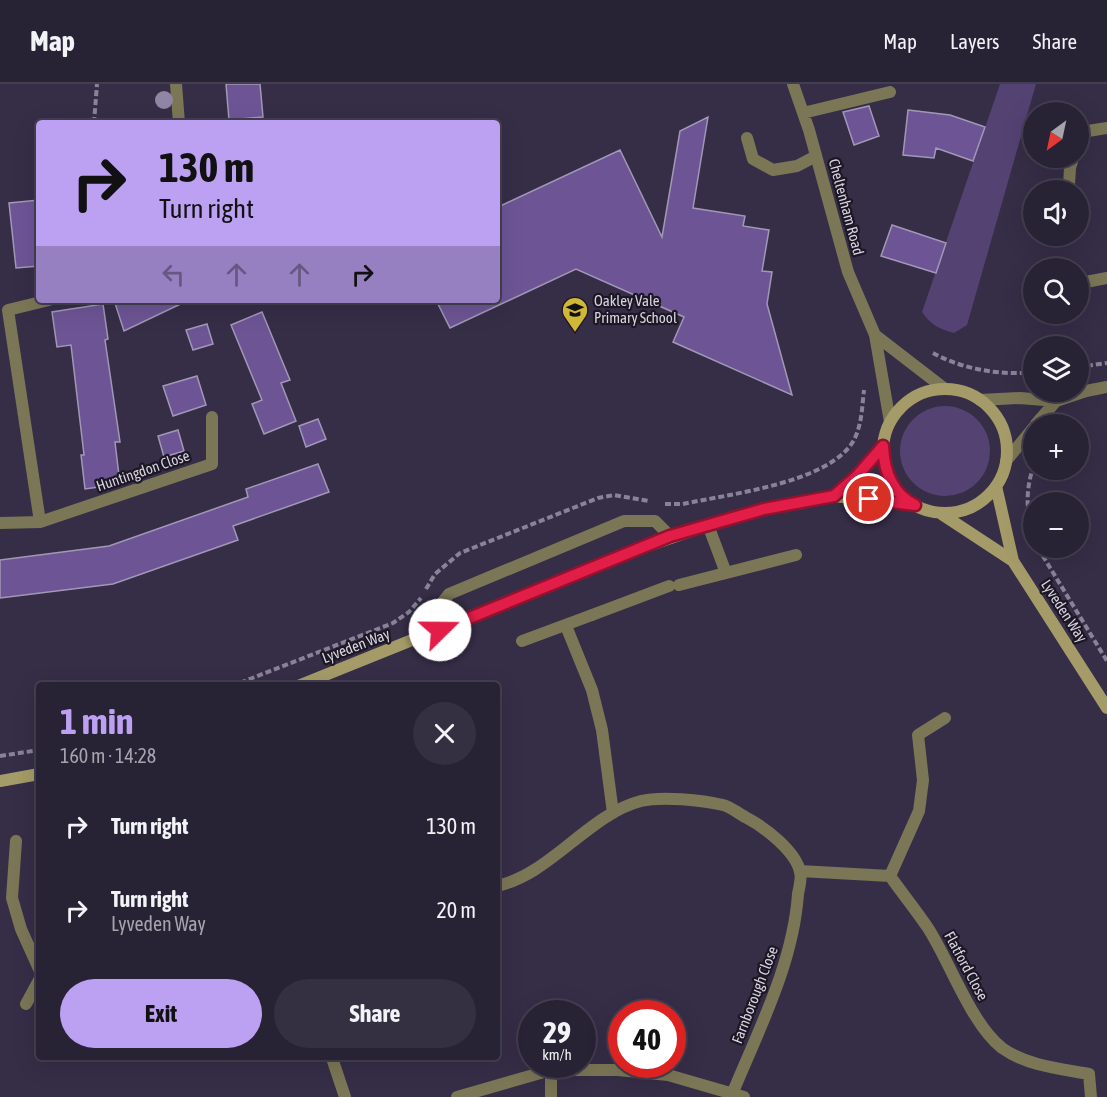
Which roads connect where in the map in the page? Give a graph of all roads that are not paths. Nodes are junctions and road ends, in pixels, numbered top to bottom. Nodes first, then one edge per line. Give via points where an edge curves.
1 (176, 84) edge
2 (793, 84) edge
3 (890, 92) dead end
4 (804, 113) junction
5 (179, 120) edge
6 (1107, 128) edge
7 (1089, 131) edge
8 (747, 138) dead end
9 (816, 156) junction
10 (1107, 279) edge
11 (1089, 282) edge
12 (37, 303) edge
13 (875, 335) junction
14 (1107, 387) edge
15 (945, 389) junction
16 (1089, 390) edge
17 (1023, 398) edge
18 (980, 400) junction
19 (1055, 402) edge
20 (1045, 414) edge
21 (212, 417) dead end
22 (890, 422) junction
23 (1023, 440) edge
24 (883, 446) junction
25 (1006, 461) junction
26 (996, 486) junction
27 (834, 496) junction
28 (915, 505) junction
29 (940, 513) junction
30 (40, 522) junction
31 (0, 523) edge
32 (708, 525) junction
33 (670, 536) junction
34 (796, 555) dead end
35 (1013, 561) junction
36 (726, 573) junction
37 (566, 626) junction
38 (440, 630) junction
39 (522, 641) dead end
40 (308, 682) edge
41 (1107, 708) edge
42 (945, 718) dead end
43 (36, 775) edge
44 (0, 781) edge
45 (613, 813) junction
46 (16, 841) dead end
47 (800, 871) junction
48 (890, 876) junction
49 (500, 885) edge
50 (36, 962) edge
51 (36, 986) edge
52 (26, 1004) dead end
53 (333, 1060) edge
54 (596, 1070) edge
55 (523, 1078) edge
56 (551, 1078) edge
57 (738, 1095) edge
58 (345, 1097) edge
59 (457, 1097) edge
60 (550, 1097) edge
61 (1091, 1097) edge

1 - 5 street
2 - 4 street, Cheltenham Road
3 - 4 street
4 - 9 street, Cheltenham Road
6 - 7 street
8 - 9 street via 753,159 773,170 797,166
9 - 13 street, Cheltenham Road via 848,272
10 - 11 street
12 - 30 street via 8,310
13 - 15 street, Cheltenham Road
13 - 22 street, Cheltenham Road
14 - 16 street
15 - 18 street via 965,392
15 - 22 street via 918,395 904,404
17 - 18 street
18 - 25 street via 1001,424
19 - 20 street
21 - 30 street, Huntingdon Close via 212,464
22 - 24 street
23 - 25 street
24 - 27 street
24 - 28 street via 888,478
25 - 26 street
26 - 29 street via 972,507
26 - 35 street, Lyveden Way
27 - 28 street, Lyveden Way
27 - 32 street, Lyveden Way via 764,509
28 - 29 street
29 - 35 street, Lyveden Way
30 - 31 street, Huntingdon Close
32 - 33 street, Lyveden Way
32 - 36 street
33 - 38 street, Lyveden Way
33 - 38 street via 655,521 624,520 449,594 438,608
34 - 36 street
35 - 41 street, Lyveden Way
36 - 37 street via 674,586
37 - 39 street
37 - 45 street via 592,690 602,730
38 - 40 street, Lyveden Way
42 - 48 street via 918,735 923,780 920,811
43 - 44 street
45 - 47 street via 641,801 724,805 761,826 786,848
45 - 49 street via 529,873
46 - 50 street via 12,898
47 - 48 street
47 - 57 street, Farnborough Close via 797,915 785,963
48 - 61 street, Flatford Close via 928,928 977,1019 1001,1047 1050,1067 1089,1074
51 - 52 street
53 - 58 street
54 - 57 street via 668,1075
55 - 59 street
56 - 60 street

